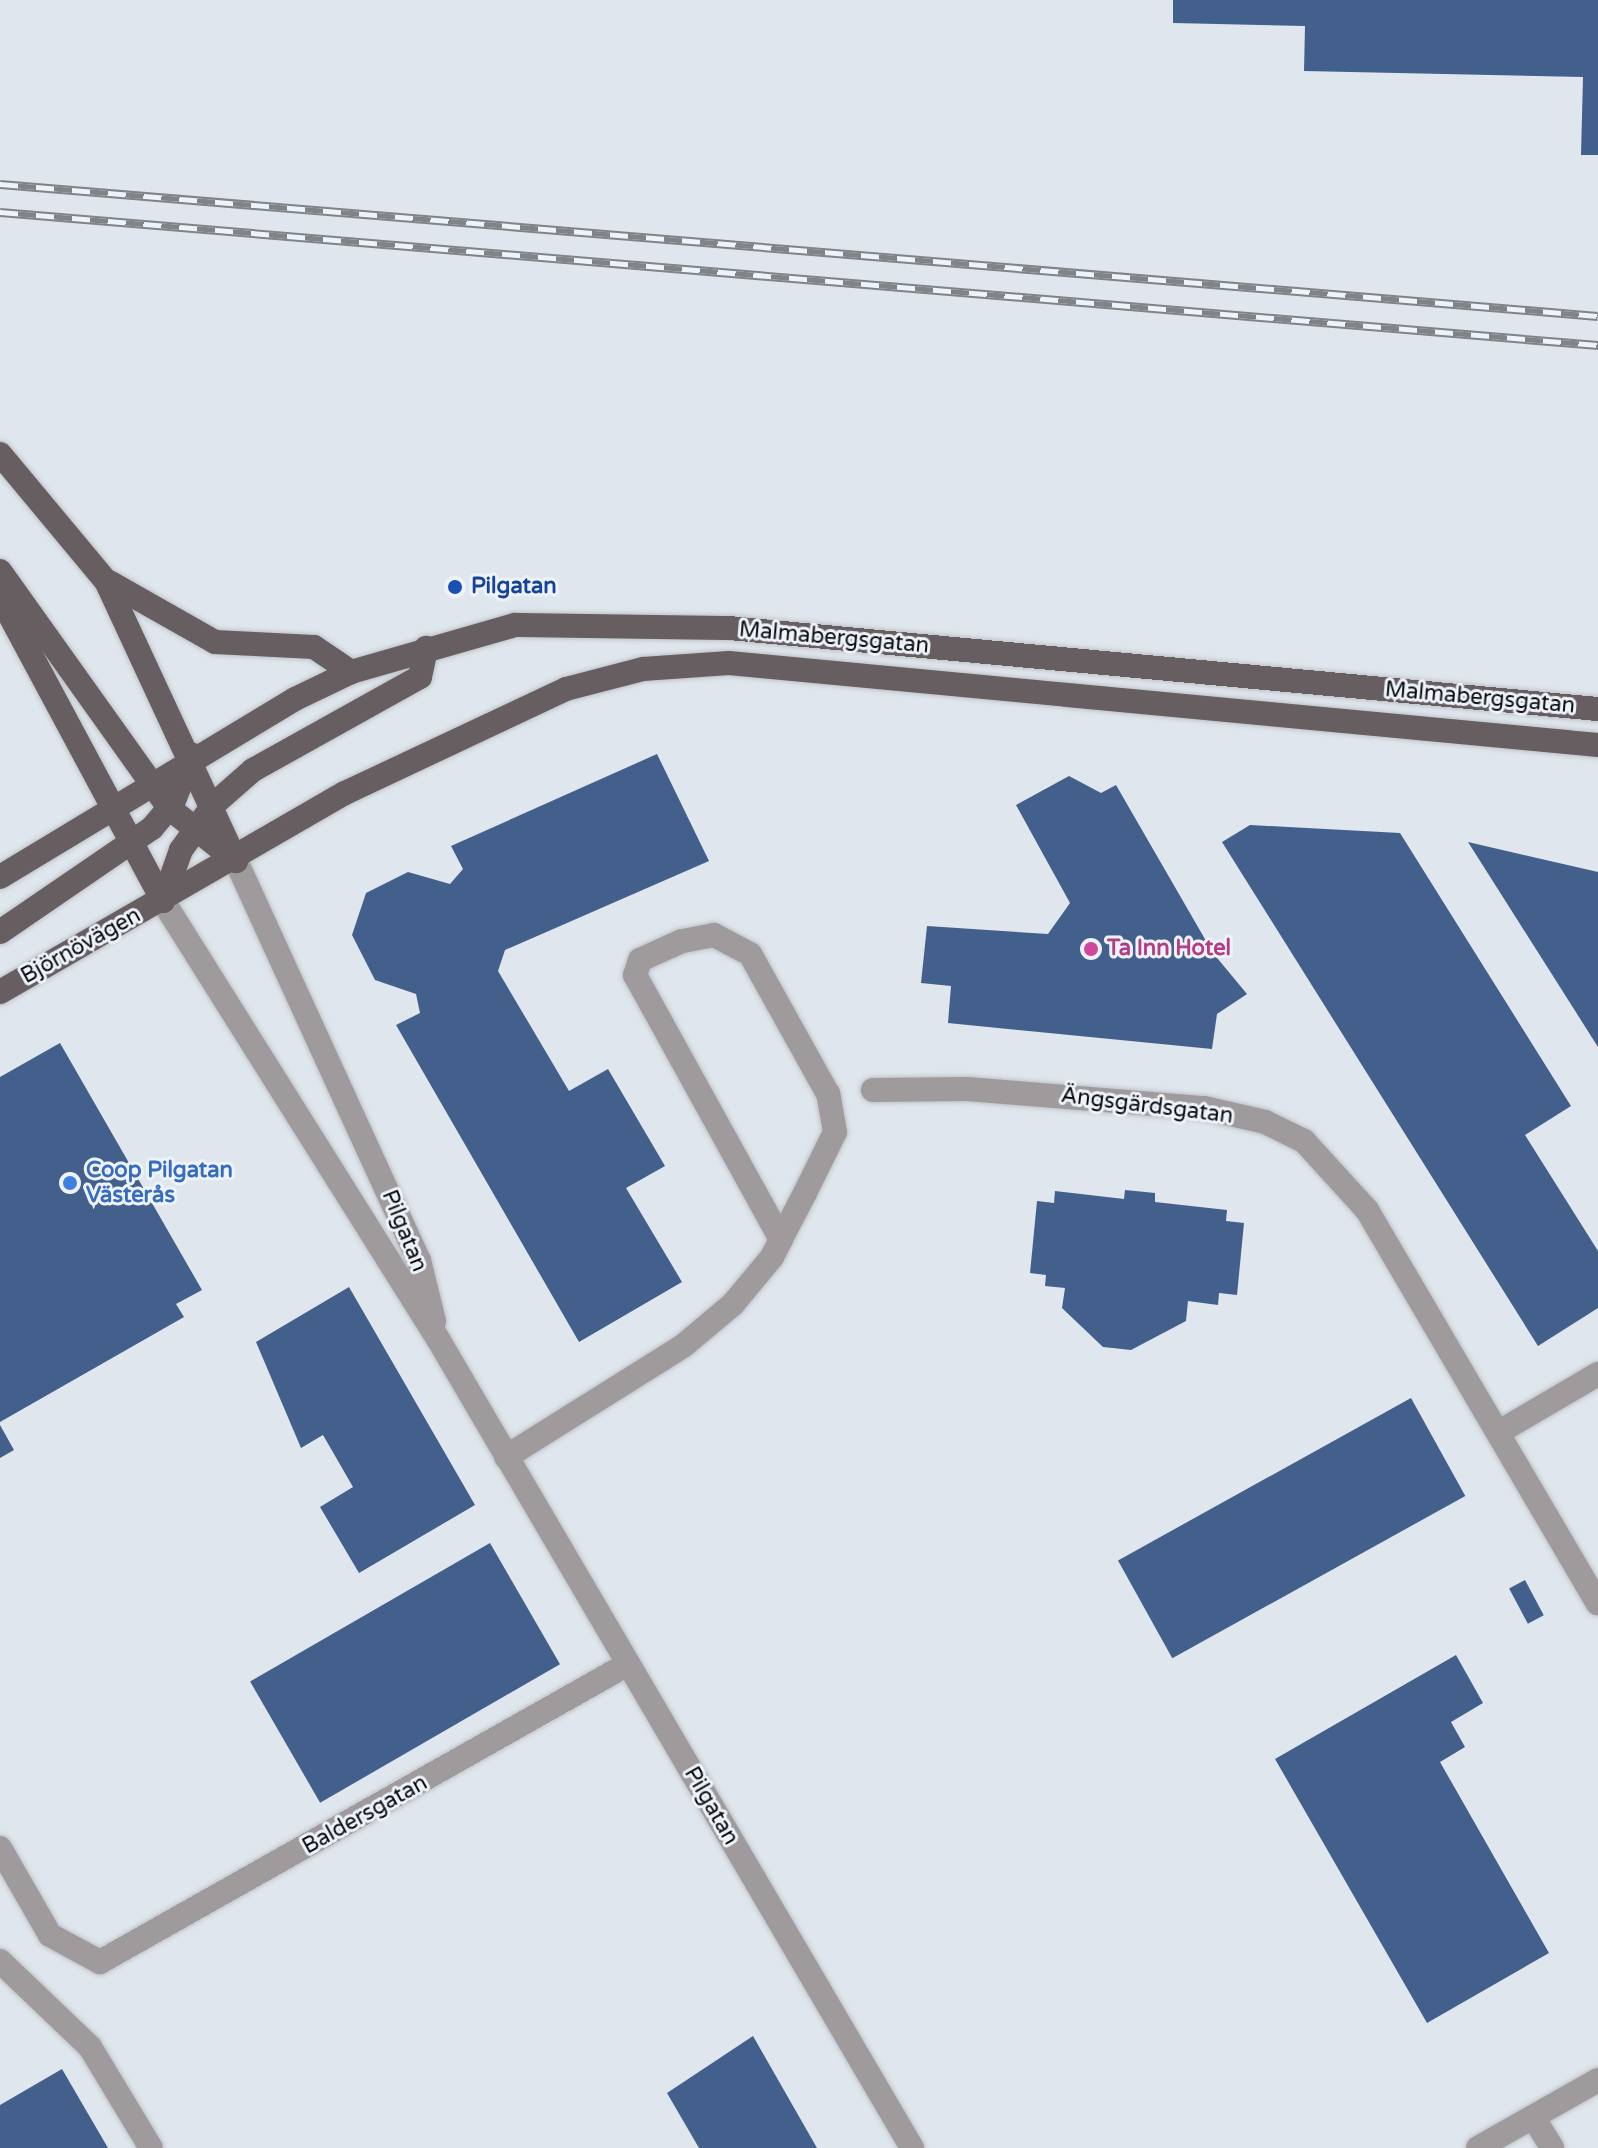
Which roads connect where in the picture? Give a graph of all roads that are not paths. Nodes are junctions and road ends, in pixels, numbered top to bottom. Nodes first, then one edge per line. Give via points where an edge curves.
1 (0, 454) edge
2 (0, 571) edge
3 (106, 581) junction
4 (0, 597) edge
5 (426, 648) junction
6 (351, 672) junction
7 (1598, 709) edge
8 (1598, 745) edge
9 (192, 755) junction
10 (150, 783) junction
11 (213, 805) junction
12 (111, 808) junction
13 (169, 808) junction
14 (193, 832) junction
15 (131, 844) junction
16 (236, 861) junction
17 (0, 877) edge
18 (163, 901) junction
19 (0, 932) edge
20 (0, 992) edge
21 (873, 1090) dead end
22 (781, 1239) junction
23 (438, 1339) junction
24 (1598, 1374) edge
25 (1499, 1432) junction
26 (506, 1457) junction
27 (1598, 1603) edge
28 (628, 1664) junction
29 (0, 1848) edge
30 (0, 1961) edge
31 (1598, 2080) edge
32 (1533, 2117) junction
33 (151, 2148) edge
34 (912, 2148) edge
35 (1478, 2148) edge
36 (1552, 2148) edge

1 - 3 main road, Pilgatan
2 - 10 main road
3 - 6 main road via 215,642 314,647
3 - 9 main road, Pilgatan
4 - 12 main road, Pilgatan
5 - 6 main road, Malmabergsgatan
5 - 7 main road, Malmabergsgatan via 515,625 729,628
5 - 11 main road via 420,677 253,770
6 - 9 main road, Malmabergsgatan
8 - 16 main road, Malmabergsgatan via 729,663 643,669 566,689 345,793
9 - 10 main road, Malmabergsgatan
9 - 11 main road, Pilgatan
9 - 13 main road
10 - 12 main road, Malmabergsgatan
10 - 13 main road
11 - 14 main road
11 - 16 main road, Pilgatan
12 - 15 main road, Pilgatan
12 - 17 main road
13 - 14 main road
13 - 15 main road
14 - 16 main road
14 - 18 main road
15 - 18 main road, Pilgatan
15 - 19 main road
16 - 18 main road, Malmabergsgatan
16 - 23 street, Pilgatan via 419,1260
18 - 20 main road, Björnövägen
18 - 23 street, Pilgatan
21 - 25 street, Ängsgärdsgatan via 967,1089 1204,1108 1265,1122 1304,1141 1367,1210
22 - 22 street via 835,1132 828,1094 750,954 714,935 682,941 640,960 635,975
22 - 26 street via 733,1304 683,1346
23 - 26 street, Pilgatan
24 - 25 street
25 - 27 street, Ängsgärdsgatan
26 - 28 street, Pilgatan
28 - 29 street, Baldersgatan via 100,1962 50,1935
28 - 34 street, Pilgatan
30 - 33 street via 90,2047
31 - 32 street
32 - 35 street
32 - 36 street

